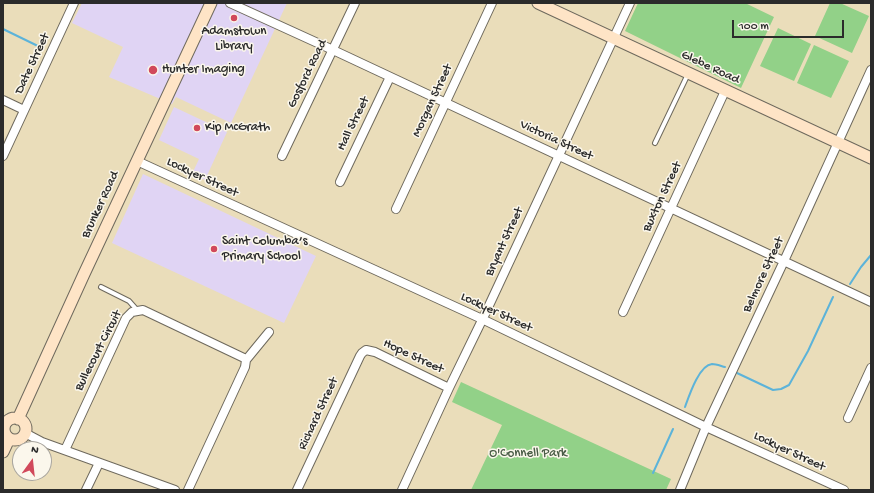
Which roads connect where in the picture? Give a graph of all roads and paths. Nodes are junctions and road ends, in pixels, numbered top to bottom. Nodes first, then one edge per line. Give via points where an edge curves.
1 (74, 3) edge
2 (212, 3) edge
3 (230, 3) edge
4 (355, 3) edge
5 (492, 3) edge
6 (538, 3) edge
7 (630, 3) edge
8 (614, 38) junction
9 (333, 50) junction
10 (871, 70) edge
11 (688, 73) junction
12 (390, 77) junction
13 (868, 84) edge
14 (725, 91) junction
15 (3, 100) edge
16 (446, 103) junction
17 (24, 110) junction
18 (655, 143) dead end
19 (838, 143) junction
20 (3, 156) edge
21 (282, 156) dead end
22 (559, 156) junction
23 (871, 158) edge
24 (137, 161) junction
25 (340, 182) dead end
26 (671, 208) junction
27 (396, 209) dead end
28 (784, 261) junction
29 (101, 287) dead end
30 (871, 302) edge
31 (137, 310) junction
32 (623, 312) dead end
33 (482, 319) junction
34 (269, 332) dead end
35 (366, 350) joint
36 (246, 360) junction
37 (871, 368) edge
38 (449, 388) junction
39 (848, 418) dead end
40 (18, 419) junction
41 (4, 424) edge
42 (706, 427) junction
43 (25, 433) junction
44 (9, 438) junction
45 (65, 450) junction
46 (3, 452) edge
47 (98, 463) junction
48 (86, 490) edge
49 (175, 490) edge
50 (188, 490) edge
51 (297, 490) edge
52 (402, 490) edge
53 (680, 490) edge
54 (844, 490) edge

1 - 17 street, Date Street
2 - 24 main road, Brunker Road
3 - 9 street, Victoria Street
4 - 9 street, Gosford Road
5 - 16 street, Morgan Street
6 - 8 main road, Glebe Road
7 - 8 street, Bryant Street
8 - 11 main road, Glebe Road
8 - 22 street, Bryant Street
9 - 12 street, Victoria Street
9 - 21 street, Gosford Road
10 - 13 street, Belmore Street
11 - 14 main road, Glebe Road
11 - 18 lane
12 - 16 street, Victoria Street
12 - 25 street, Hall Street
13 - 19 street, Belmore Street
14 - 19 main road, Glebe Road
14 - 26 street, Buxton Street
15 - 17 street
16 - 22 street, Victoria Street
16 - 27 street, Morgan Street
17 - 20 street, Date Street
19 - 23 main road, Glebe Road
19 - 28 street, Belmore Street
22 - 26 street, Victoria Street
22 - 33 street, Bryant Street
24 - 33 street, Lockyer Street
24 - 40 main road, Brunker Road
26 - 28 street, Victoria Street
26 - 32 street, Buxton Street
28 - 30 street, Victoria Street
28 - 42 street, Belmore Street
29 - 31 lane via 129,301
31 - 36 street, Bullecourt Circuit via 148,312
31 - 45 street, Bullecourt Circuit via 126,318
33 - 38 street, Bryant Street
33 - 42 street, Lockyer Street
34 - 36 street
35 - 38 street, Hope Street
35 - 51 street, Richard Street via 360,356
36 - 50 street via 246,367
37 - 39 street
38 - 52 street, Bryant Street
40 - 41 main road via 10,419
40 - 43 main road via 25,424
41 - 44 main road via 4,432
42 - 53 street, Belmore Street
42 - 54 street, Lockyer Street
43 - 44 main road via 18,440
43 - 45 street
44 - 46 main road
45 - 47 street
47 - 48 street
47 - 49 street

